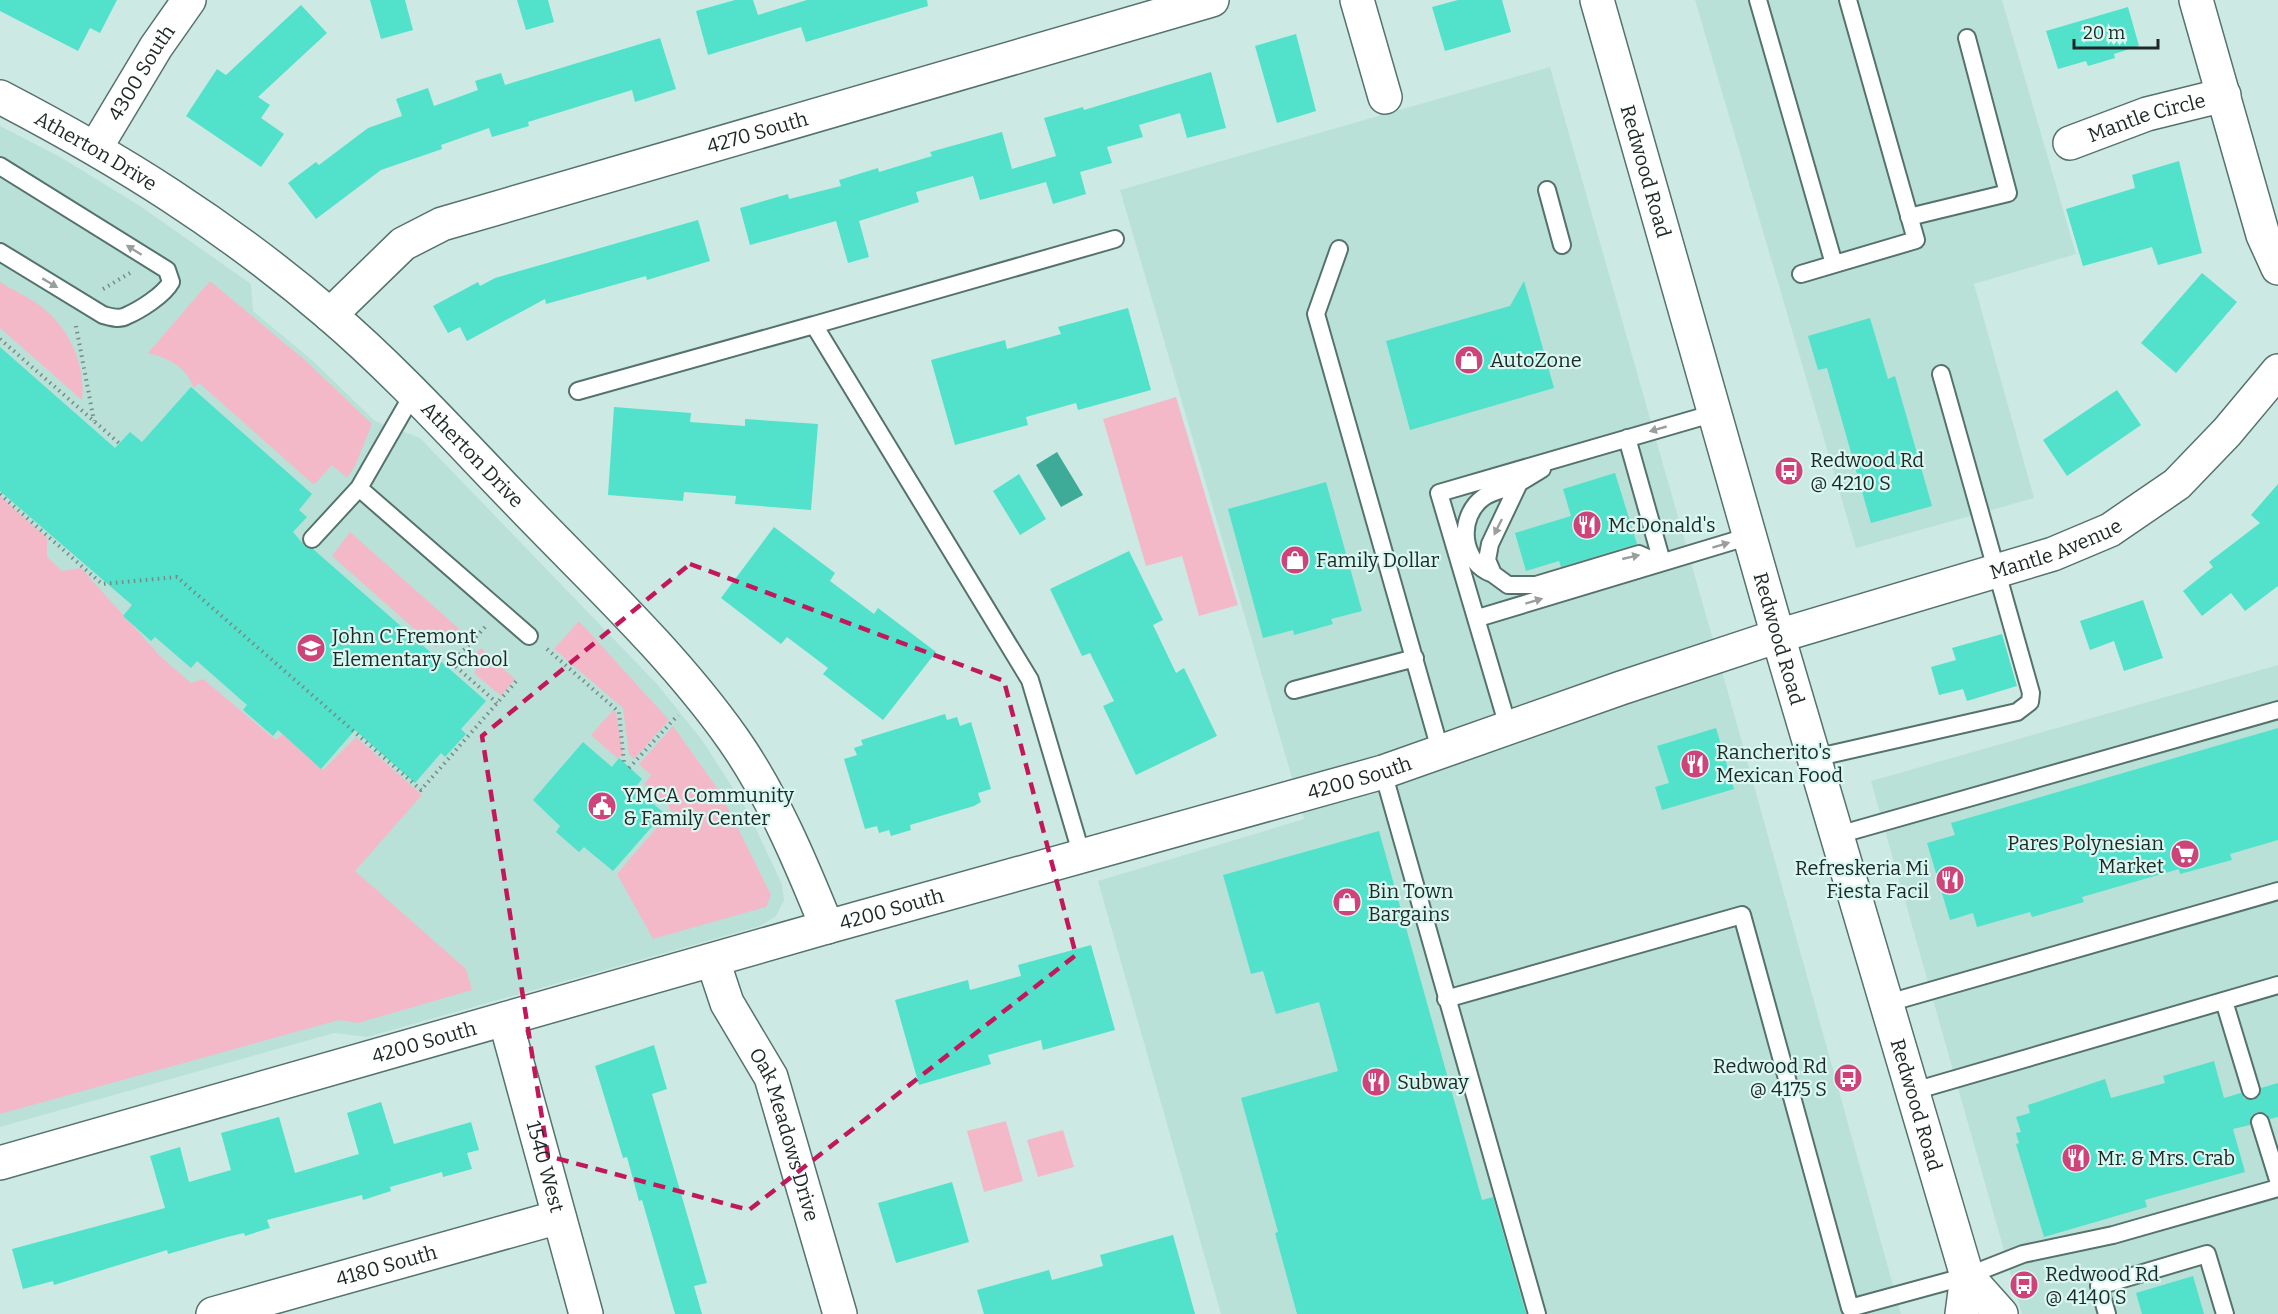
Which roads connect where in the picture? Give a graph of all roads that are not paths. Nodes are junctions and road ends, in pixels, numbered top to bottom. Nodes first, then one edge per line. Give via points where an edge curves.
1 (189, 0) edge
2 (1212, 0) edge
3 (1357, 0) edge
4 (1597, 0) edge
5 (1758, 0) edge
6 (1848, 0) edge
7 (2196, 0) edge
8 (1967, 38) dead end
9 (2223, 94) junction
10 (0, 96) edge
11 (1385, 97) dead end
12 (2070, 144) dead end
13 (96, 147) junction
14 (0, 166) edge
15 (1547, 190) dead end
16 (1910, 217) junction
17 (1115, 239) dead end
18 (1562, 245) dead end
19 (1339, 249) dead end
20 (0, 252) edge
21 (1834, 264) junction
22 (2278, 268) edge
23 (1801, 274) dead end
24 (330, 315) junction
25 (814, 325) junction
26 (2278, 371) edge
27 (1941, 374) dead end
28 (578, 391) dead end
29 (413, 394) junction
30 (1715, 413) junction
31 (1627, 438) junction
32 (1563, 457) junction
33 (1520, 483) junction
34 (359, 488) junction
35 (1750, 536) junction
36 (312, 539) dead end
37 (1660, 563) junction
38 (1996, 571) junction
39 (1493, 574) junction
40 (1478, 618) junction
41 (529, 636) dead end
42 (1778, 636) junction
43 (1415, 658) junction
44 (1294, 690) dead end
45 (2278, 710) edge
46 (1509, 730) junction
47 (1441, 753) junction
48 (1815, 758) junction
49 (1383, 772) junction
50 (1838, 835) junction
51 (1082, 856) junction
52 (2278, 891) edge
53 (827, 927) junction
54 (713, 961) junction
55 (2278, 986) edge
56 (1446, 999) junction
57 (2224, 1001) junction
58 (1888, 1003) junction
59 (505, 1019) junction
60 (2251, 1090) dead end
61 (1914, 1091) junction
62 (2260, 1122) dead end
63 (0, 1163) edge
64 (2278, 1180) edge
65 (2278, 1188) edge
66 (559, 1217) junction
67 (1967, 1276) junction
68 (213, 1314) edge
69 (586, 1314) edge
70 (840, 1314) edge
71 (1537, 1314) edge
72 (1962, 1314) edge
73 (2001, 1314) edge
74 (2107, 1314) edge
75 (2225, 1314) edge

1 - 13 street, 4300 South
2 - 24 street, 4270 South via 442,225 403,244
3 - 11 street
4 - 30 street, Redwood Road
5 - 21 lane
6 - 16 lane
7 - 9 street
8 - 16 lane via 2008,193
9 - 12 street, Mantle Circle via 2147,114
9 - 22 street via 2263,235
10 - 13 street, Atherton Drive
13 - 24 street, Atherton Drive via 219,227
20 -> 14 lane via 114,318 125,317 167,290 170,276
15 - 18 lane
16 - 21 lane via 1916,240
17 - 25 lane
19 - 43 lane via 1316,314
21 - 23 lane
24 - 29 street, Atherton Drive
25 - 28 lane
25 - 51 lane via 1030,680
26 - 38 street, Mantle Avenue via 2177,484 2144,508 2110,530
27 - 38 lane
29 - 34 lane
29 - 53 street, Atherton Drive via 662,652 712,712 769,801
30 -> 31 lane
30 - 35 street, Redwood Road
31 - 32 lane
31 - 37 lane
32 - 33 lane
32 - 40 lane via 1439,493
33 -> 39 lane via 1490,544 1487,560
33 - 39 lane via 1483,498 1466,522 1465,541 1474,560 1481,570
34 - 36 lane
34 - 41 lane
37 -> 35 lane
35 - 42 street, Redwood Road
39 -> 37 lane via 1508,585 1536,585 1639,554
40 -> 37 lane
38 - 42 street, Mantle Avenue
38 - 48 lane via 2031,693 2024,709
40 - 46 lane
42 - 46 street, 4200 South
42 - 48 street, Redwood Road
43 - 44 lane
43 - 47 lane
45 - 50 lane
46 - 47 street, 4200 South
47 - 49 street, 4200 South
48 - 50 street, Redwood Road
49 - 51 street, 4200 South
49 - 56 lane
50 - 58 street, Redwood Road
51 - 53 street, 4200 South
52 - 58 lane
53 - 54 street, 4200 South
54 - 59 street, 4200 South
54 - 70 street, Oak Meadows Drive via 727,1003 771,1077
55 - 57 lane
56 - 67 lane via 1742,915 1850,1308
56 - 71 lane
57 - 60 lane
57 - 61 lane
58 - 61 street, Redwood Road
59 - 63 street, 4200 South
59 - 66 street, 1540 West
61 - 67 street, Redwood Road
62 - 64 lane
65 - 67 lane via 2113,1235 2023,1254
66 - 68 street, 4180 South
66 - 69 street, 1540 West
67 - 72 street, Redwood Road
67 - 73 street, Redwood Road
74 - 75 lane via 2099,1286 2207,1254

